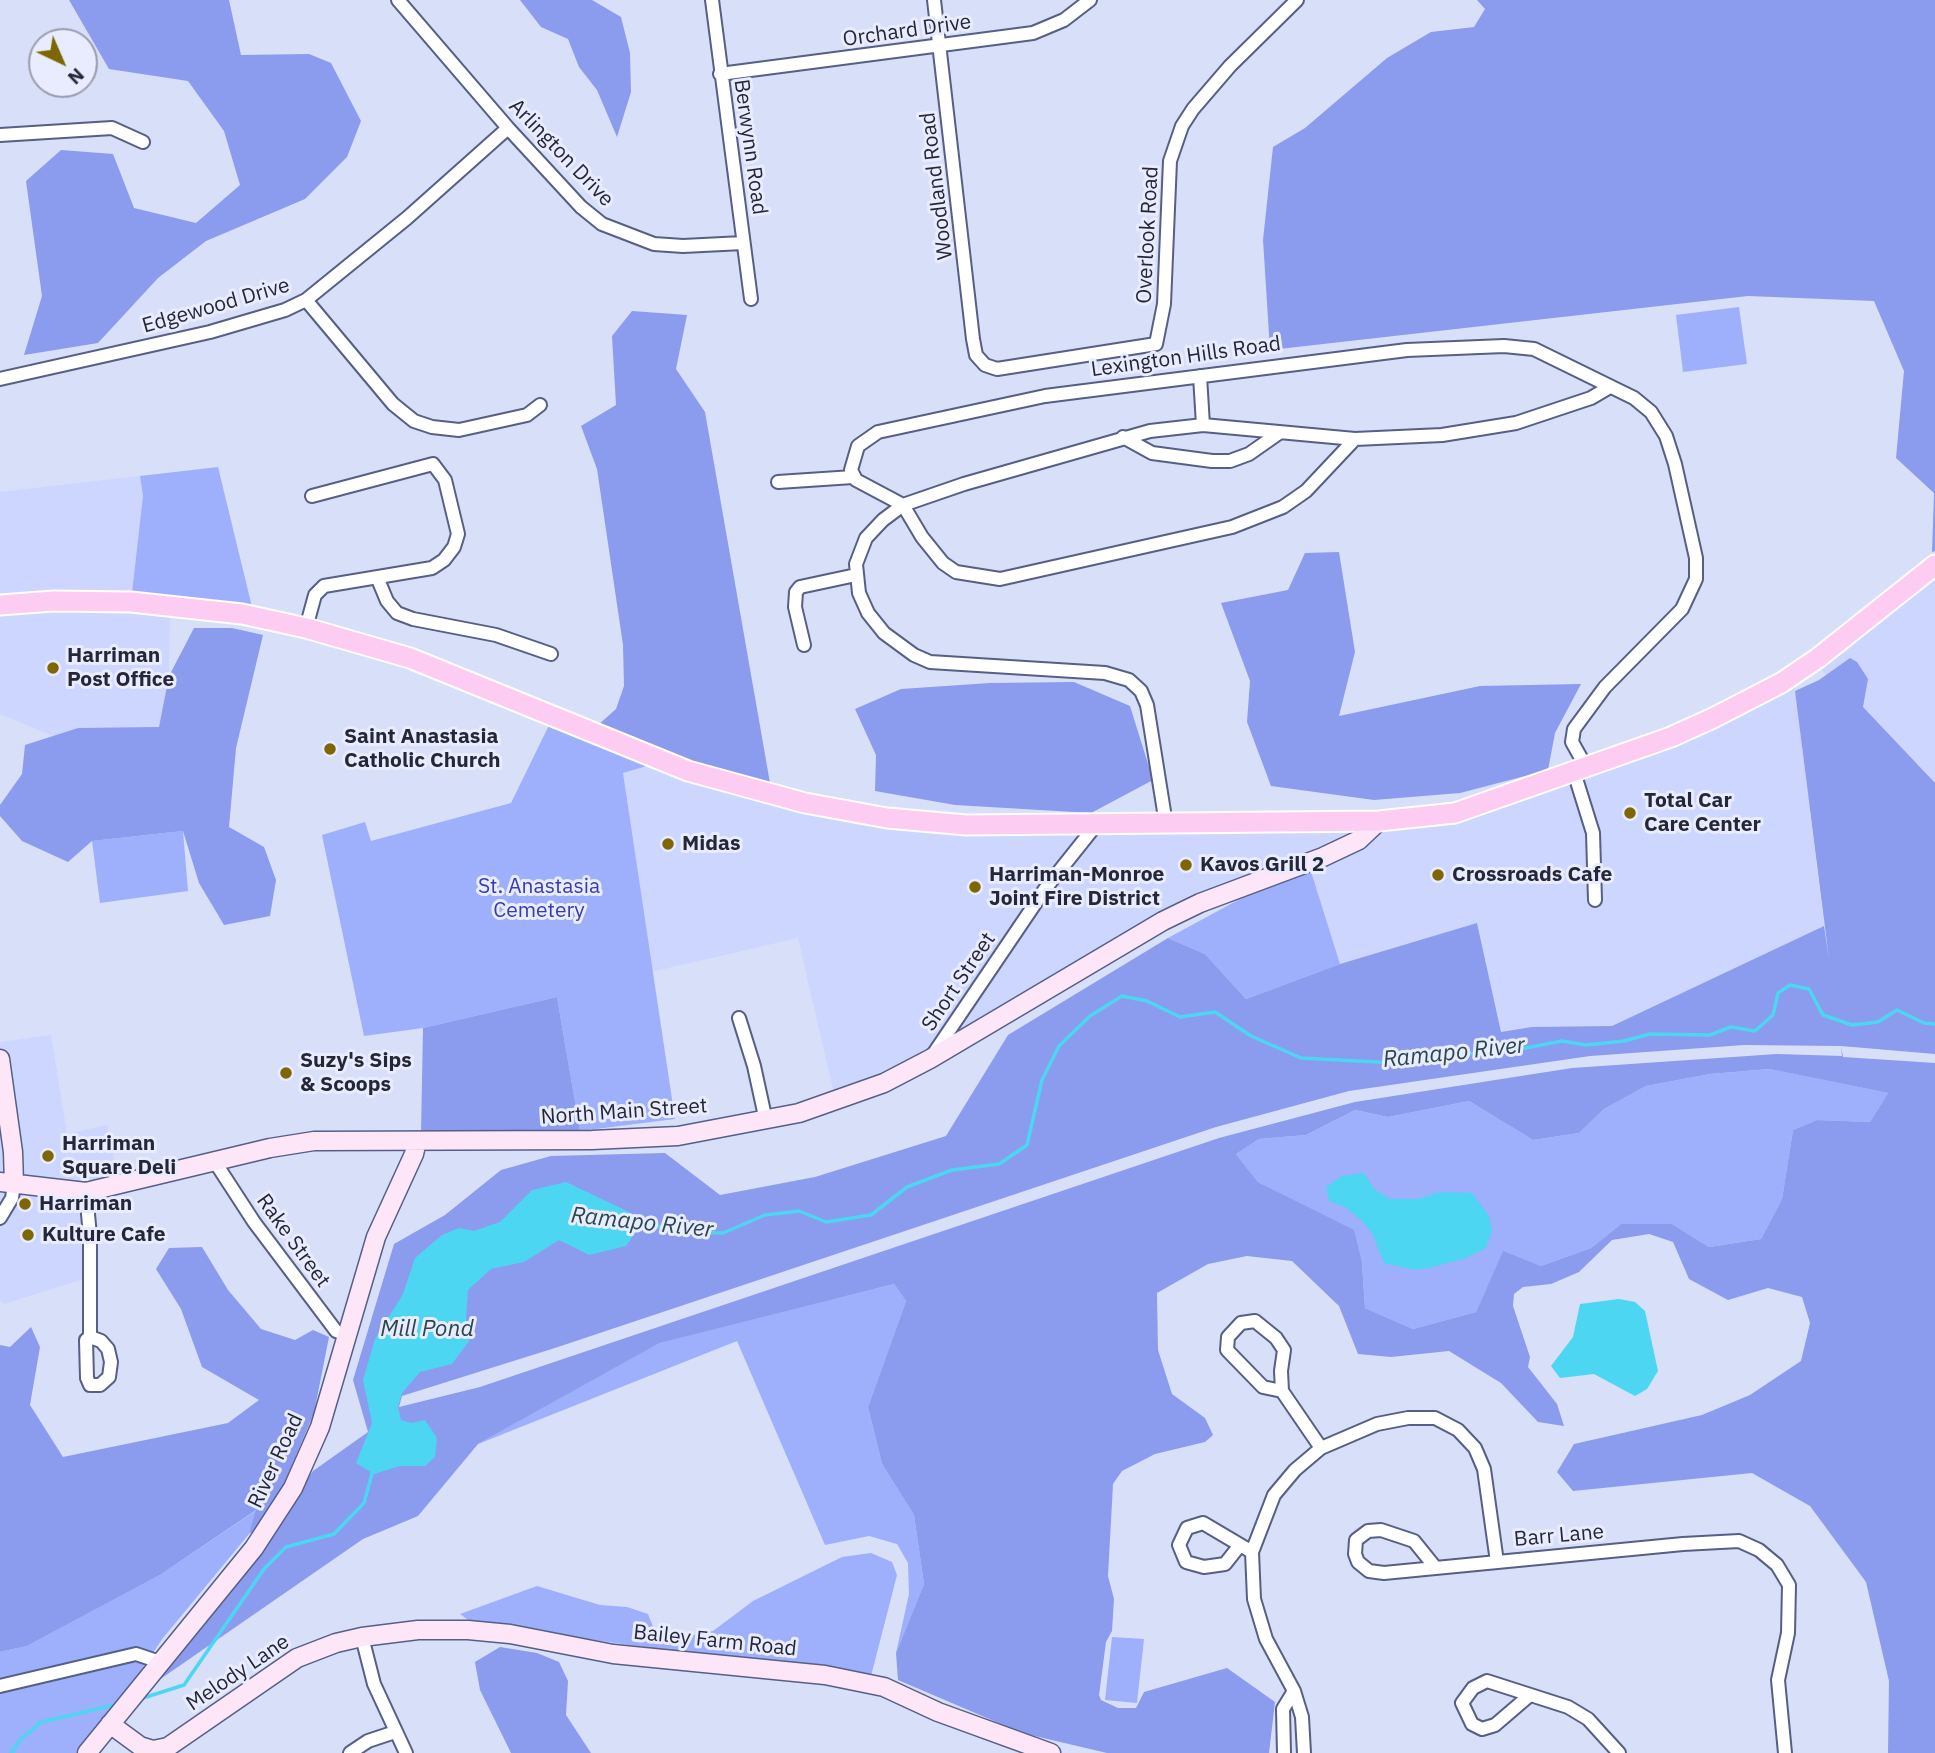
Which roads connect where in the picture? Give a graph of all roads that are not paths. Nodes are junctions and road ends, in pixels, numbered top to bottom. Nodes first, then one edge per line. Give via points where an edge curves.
1 (398, 0) edge
2 (712, 0) edge
3 (934, 0) edge
4 (1090, 0) edge
5 (1297, 0) edge
6 (940, 47) junction
7 (720, 74) junction
8 (508, 128) junction
9 (0, 135) edge
10 (143, 142) dead end
11 (743, 243) junction
12 (751, 299) dead end
13 (306, 300) junction
14 (985, 365) joint
15 (1200, 376) junction
16 (0, 379) edge
17 (1608, 388) junction
18 (540, 405) dead end
19 (1203, 425) junction
20 (1279, 433) junction
21 (1123, 437) junction
22 (1355, 439) junction
23 (853, 477) junction
24 (778, 482) dead end
25 (312, 496) dead end
26 (903, 505) junction
27 (1935, 565) edge
28 (856, 575) junction
29 (377, 577) junction
30 (0, 606) edge
31 (306, 628) junction
32 (804, 645) dead end
33 (551, 654) dead end
34 (1580, 770) junction
35 (1379, 821) junction
36 (1166, 824) junction
37 (1096, 825) junction
38 (1595, 900) dead end
39 (739, 1018) dead end
40 (0, 1059) edge
41 (930, 1059) junction
42 (766, 1121) junction
43 (417, 1141) junction
44 (215, 1162) junction
45 (7, 1183) edge
46 (86, 1192) junction
47 (0, 1218) edge
48 (346, 1335) junction
49 (90, 1337) dead end
50 (1282, 1391) junction
51 (1321, 1448) junction
52 (1240, 1545) junction
53 (1252, 1552) junction
54 (1497, 1562) junction
55 (1435, 1567) junction
56 (362, 1637) junction
57 (155, 1668) junction
58 (0, 1686) edge
59 (1294, 1691) junction
60 (1530, 1695) junction
61 (110, 1724) junction
62 (395, 1732) junction
63 (164, 1750) edge
64 (87, 1753) edge
65 (350, 1753) edge
66 (406, 1753) edge
67 (1051, 1753) edge
68 (1284, 1753) edge
69 (1304, 1753) edge
70 (1619, 1753) edge
71 (1785, 1753) edge

1 - 8 street, Arlington Drive
2 - 7 street, Berwynn Road
3 - 6 street, Woodland Road
4 - 6 street, Orchard Drive via 1063,20 1033,33
5 - 14 street, Overlook Road via 1230,66 1182,126 1170,160 1164,304 1156,344 1019,368
6 - 7 street, Orchard Drive
6 - 14 street, Woodland Road via 973,339 976,355
7 - 11 street, Berwynn Road
8 - 11 street, Arlington Drive via 581,207 622,234 654,244
8 - 13 street, Edgewood Drive
9 - 10 street via 112,128
11 - 12 street, Berwynn Road
13 - 16 street, Edgewood Drive via 210,332
13 - 18 street via 393,404 414,421 459,430 527,415
15 - 17 street, Lexington Hills Road via 1407,350 1504,346 1534,349
15 - 19 street
15 - 23 street, Lexington Hills Road via 1045,396 878,432 858,446 852,457
17 - 22 street via 1591,398 1487,430
17 - 34 street, Lexington Hills Road via 1634,398 1651,412 1667,436 1693,545 1696,579 1682,609 1605,687 1574,729 1572,742
19 - 20 street
19 - 21 street
20 - 21 street via 1230,461 1152,453
20 - 22 street
21 - 26 street
22 - 26 street via 1306,491 1283,507 1232,527 1011,578 956,572 922,537
23 - 24 street
23 - 26 street
25 - 29 street via 438,466 455,516 458,534 454,547 432,568
26 - 28 street via 866,538
27 - 34 main road via 1781,683 1671,737
28 - 32 street via 800,587 796,592
28 - 36 street via 868,613 884,633 922,659 947,665 1105,673 1129,680 1147,705
29 - 31 street via 324,586 315,595
29 - 33 street via 397,613 496,635
30 - 31 main road via 131,602 242,614
31 - 37 main road via 410,658 688,771 761,793 891,818 966,825
34 - 35 main road via 1455,813
34 - 38 street, Lexington Hills Road via 1593,833
35 - 36 main road
35 - 41 street, North Main Street via 1359,840 1163,921
36 - 37 main road
37 - 41 street, Short Street via 1045,889
39 - 42 street
40 - 45 street via 13,1152
41 - 42 street, North Main Street via 836,1102
42 - 43 street, North Main Street via 678,1136
43 - 44 street, North Main Street via 314,1141
43 - 48 street, River Road via 376,1237
44 - 46 street, North Main Street
44 - 48 street, Rake Street via 254,1222 337,1331
45 - 46 street, North Main Street
45 - 47 street via 12,1198
46 - 49 street
48 - 57 street, River Road via 320,1427 293,1488 272,1523
50 - 50 street via 1284,1350 1255,1321 1241,1323 1228,1337 1227,1350 1263,1387
50 - 51 street
51 - 53 street, Barr Lane via 1274,1495
51 - 54 street, Barr Lane via 1377,1424 1408,1418 1435,1418 1458,1430 1475,1448 1484,1469
52 - 52 street via 1203,1523 1187,1528 1179,1545 1186,1562 1204,1567 1225,1564
52 - 53 street
53 - 59 street, Barr Lane via 1254,1599 1266,1640
54 - 55 street
54 - 71 street, Barr Lane via 1739,1541 1759,1550 1777,1565 1789,1585 1788,1633 1778,1680
55 - 55 street via 1369,1571 1354,1554 1356,1540 1368,1531 1381,1530 1414,1541
56 - 62 street via 374,1684
56 - 63 street, Melody Lane via 297,1658
56 - 67 street, Bailey Farm Road via 418,1630 477,1631 613,1654 825,1675 884,1687
57 - 58 street via 136,1654
57 - 61 street, River Road
59 - 68 street via 1283,1709
59 - 69 street, Barr Lane via 1302,1717
60 - 60 street via 1495,1725 1482,1729 1472,1724 1462,1703 1473,1688 1487,1681
60 - 70 street via 1588,1719
61 - 63 street, Melody Lane via 140,1746
61 - 64 street, River Road
62 - 65 street
62 - 66 street

